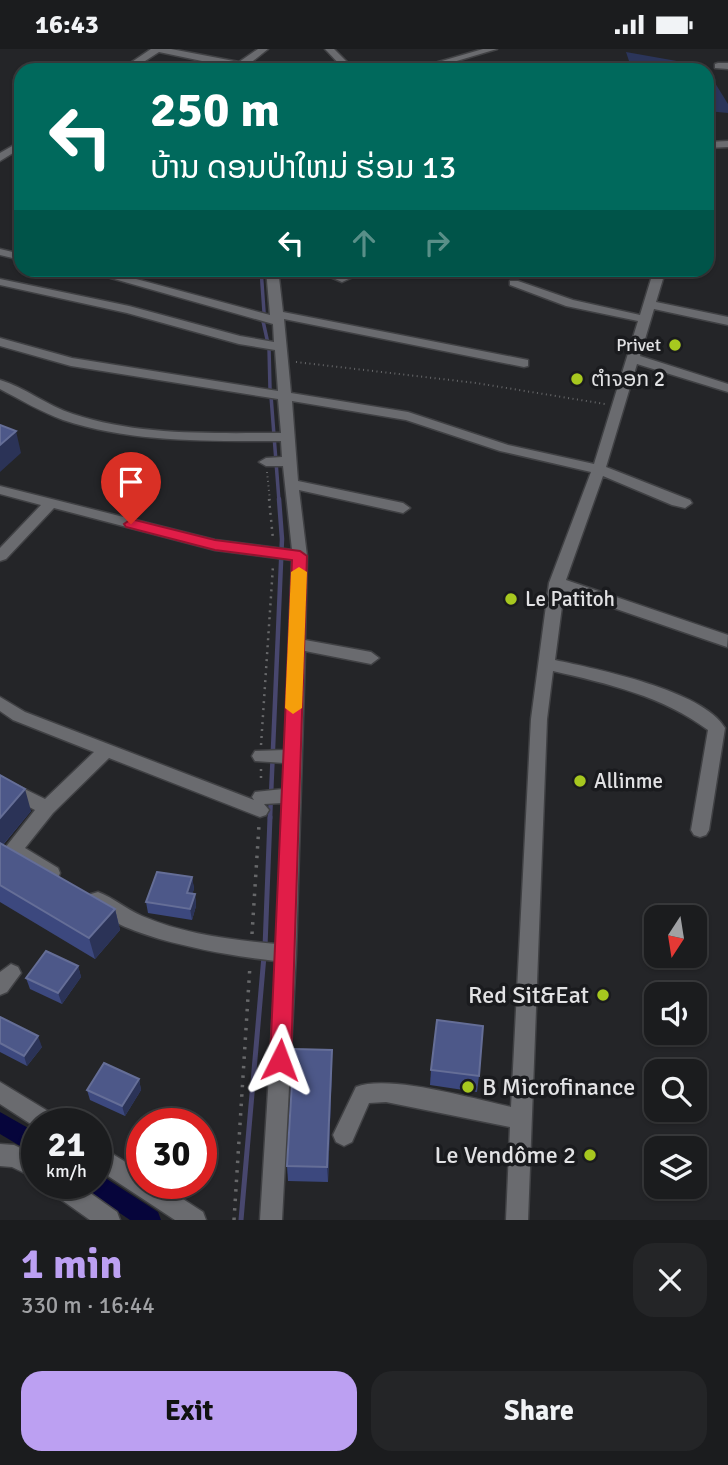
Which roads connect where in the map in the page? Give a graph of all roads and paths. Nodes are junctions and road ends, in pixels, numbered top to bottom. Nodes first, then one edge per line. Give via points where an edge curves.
1 (157, 49) edge
2 (264, 49) edge
3 (329, 49) edge
4 (493, 49) edge
5 (136, 63) edge
6 (230, 63) edge
7 (244, 63) edge
8 (343, 63) edge
9 (440, 63) edge
10 (116, 277) edge
11 (273, 277) edge
12 (657, 277) edge
13 (0, 282) edge
14 (514, 283) dead end
15 (646, 312) junction
16 (276, 318) junction
17 (728, 321) edge
18 (0, 342) edge
19 (278, 351) junction
20 (632, 358) junction
21 (524, 363) dead end
22 (0, 384) edge
23 (728, 388) edge
24 (286, 396) junction
25 (619, 407) junction
26 (280, 437) junction
27 (277, 462) junction
28 (599, 468) junction
29 (292, 484) junction
30 (0, 490) edge
31 (51, 503) junction
32 (685, 503) dead end
33 (403, 508) dead end
34 (285, 555) junction
35 (1, 556) edge
36 (557, 583) junction
37 (727, 641) edge
38 (296, 644) junction
39 (371, 658) dead end
40 (545, 663) junction
41 (0, 703) edge
42 (108, 749) junction
43 (274, 757) junction
44 (0, 784) edge
45 (272, 799) junction
46 (47, 808) junction
47 (700, 831) dead end
48 (64, 880) edge
49 (87, 894) edge
50 (266, 952) junction
51 (0, 1092) edge
52 (25, 1108) edge
53 (522, 1119) junction
54 (344, 1135) dead end
55 (0, 1155) edge
56 (21, 1160) edge
57 (112, 1166) edge
58 (79, 1199) edge
59 (109, 1220) edge
60 (195, 1220) edge
61 (234, 1220) edge
62 (271, 1220) edge
63 (517, 1220) edge

1 - 5 street
1 - 6 street
2 - 7 street
3 - 8 street
4 - 9 street
10 - 16 street
11 - 16 street
12 - 15 street
13 - 19 street via 129,310
14 - 15 street via 570,303
15 - 17 street
15 - 20 street
16 - 19 street
16 - 21 street
18 - 24 street via 71,362
19 - 24 street
19 - 25 path
20 - 23 street
20 - 25 street
22 - 26 street via 68,417 120,429
24 - 26 street
24 - 28 street via 408,416 505,448
25 - 28 street
26 - 27 street
27 - 29 street
27 - 34 path
28 - 32 street
28 - 36 street
29 - 33 street
29 - 34 street
30 - 31 street
31 - 34 street via 205,543
31 - 35 street
34 - 38 street
34 - 43 path
36 - 37 street
36 - 40 street
38 - 39 street
38 - 43 street
40 - 47 street via 652,689 717,728
40 - 53 street via 538,732
41 - 42 street via 19,716
42 - 45 street
42 - 46 street
43 - 45 street
43 - 45 path
44 - 46 street
45 - 50 street
45 - 50 path
46 - 48 street via 14,848
49 - 50 street via 135,922
50 - 61 path
50 - 62 street
51 - 52 street
53 - 54 street via 386,1092 363,1094
53 - 63 street
55 - 56 street
57 - 60 street
58 - 59 street

